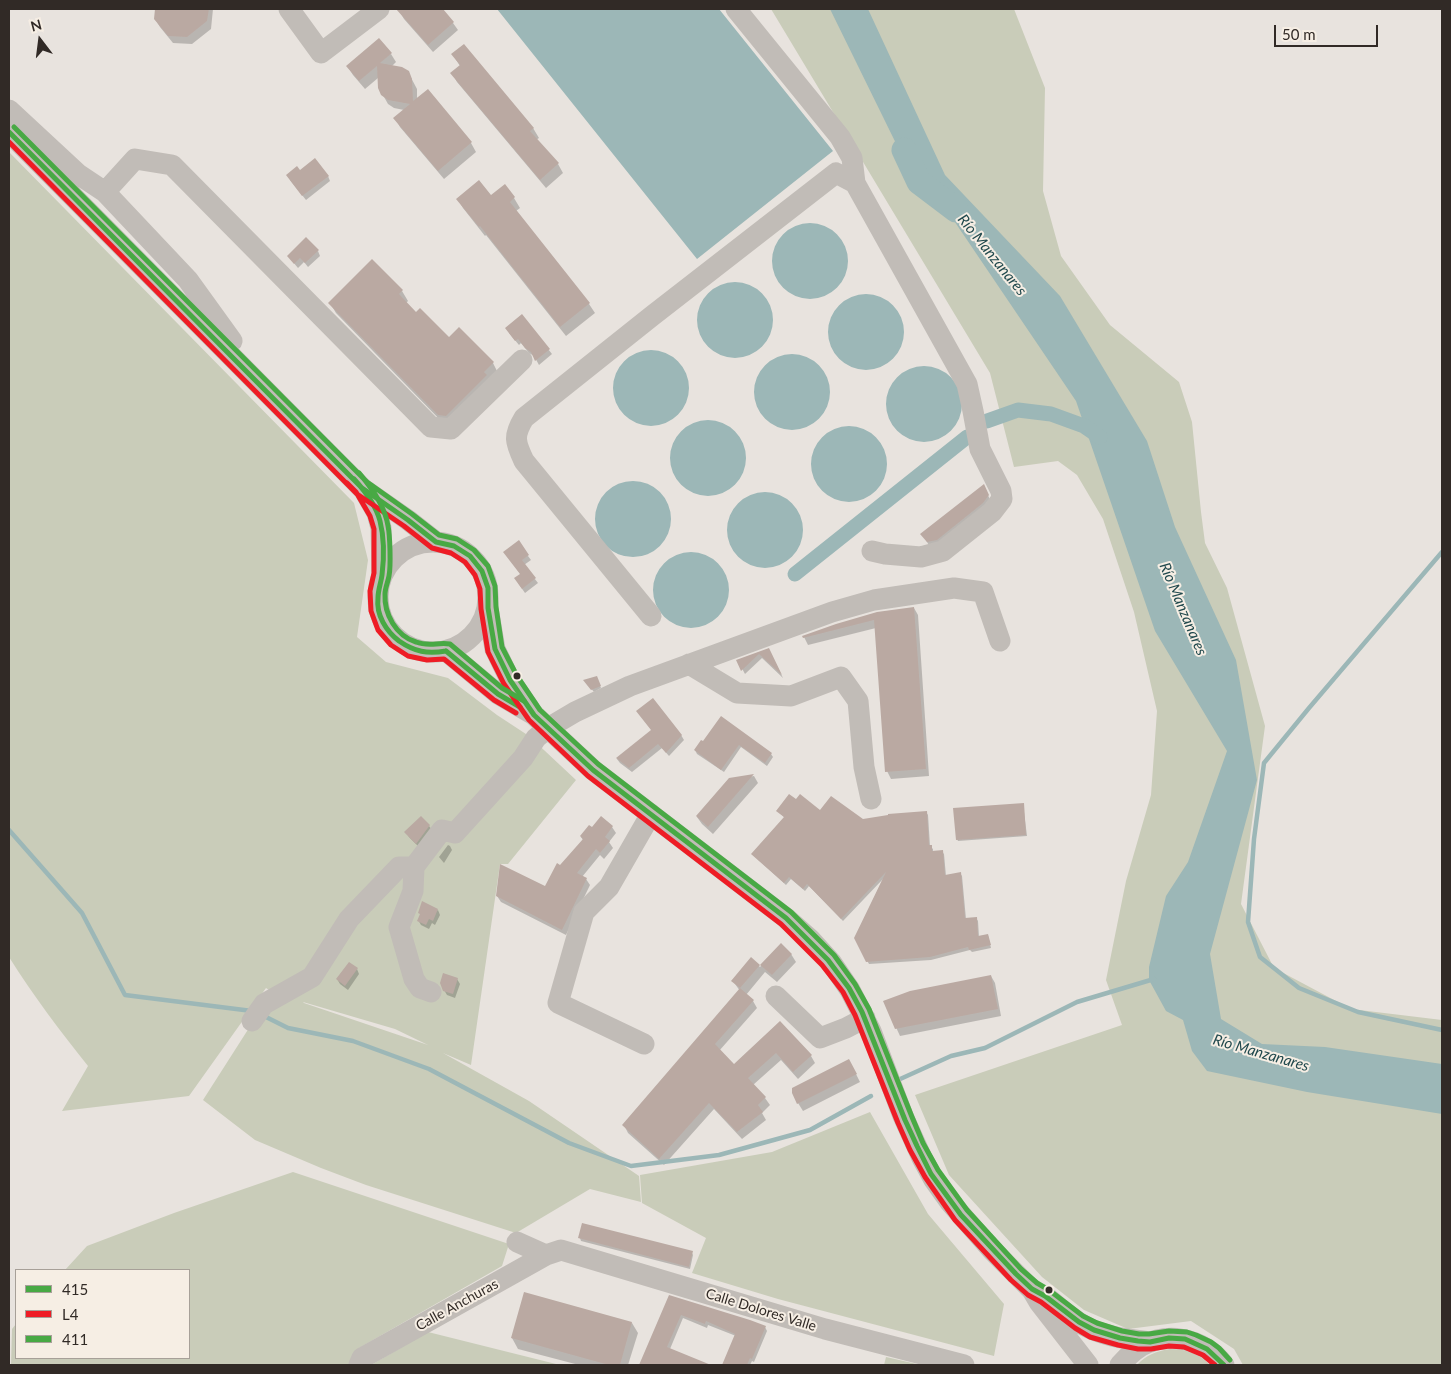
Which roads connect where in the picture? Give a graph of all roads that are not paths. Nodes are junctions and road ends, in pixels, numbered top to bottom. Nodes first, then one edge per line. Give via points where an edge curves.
1 (290, 9) edge
2 (378, 9) edge
3 (736, 9) edge
4 (9, 110) edge
5 (9, 132) edge
6 (852, 158) junction
7 (836, 173) junction
8 (855, 183) junction
9 (106, 192) junction
10 (522, 360) dead end
11 (272, 396) junction
12 (362, 488) junction
13 (436, 542) junction
14 (872, 551) dead end
15 (382, 574) junction
16 (488, 608) junction
17 (651, 616) dead end
18 (1000, 641) dead end
19 (446, 652) junction
20 (689, 664) junction
21 (541, 722) junction
22 (871, 799) dead end
23 (651, 814) junction
24 (414, 867) junction
25 (431, 992) dead end
26 (776, 996) dead end
27 (865, 1018) junction
28 (252, 1021) dead end
29 (644, 1044) dead end
30 (517, 1242) dead end
31 (553, 1253) junction
32 (1032, 1290) junction
33 (1151, 1342) junction
34 (359, 1365) edge
35 (964, 1365) edge
36 (1088, 1365) edge
37 (1120, 1365) edge
38 (1224, 1365) edge

1 - 2 street via 321,53
3 - 6 street via 840,138
4 - 9 street via 78,174
5 - 11 street
6 - 7 street
6 - 8 street
7 - 8 street
7 - 17 street via 524,418 516,431 517,446 524,461
8 - 14 street via 967,384 980,449 1002,499 992,512 943,551 921,557
9 - 10 street via 135,159 172,165 431,427 451,429
9 - 11 street via 188,280
11 - 12 street
12 - 13 street
12 - 15 street via 377,513 381,528
13 - 15 street via 419,543 404,550 391,560
13 - 16 street via 454,546 470,556 482,570 488,588
15 - 19 street via 377,591 378,609 385,626 411,649 428,653
16 - 19 street via 474,636
16 - 21 street via 495,649 510,680
18 - 20 street via 983,592 954,588 874,600
19 - 21 street via 498,694
20 - 21 street via 630,686 575,712
20 - 22 street via 737,693 792,696 841,677 858,701 864,768
21 - 23 street via 592,770
21 - 24 street via 536,738 523,758 455,833 442,830
23 - 27 street via 811,940 831,962
23 - 29 street via 609,887 584,912 558,1003
24 - 25 street via 413,891 400,927 414,979 420,988
24 - 28 street via 399,867 349,919 312,977 264,1004
26 - 27 street via 820,1038
27 - 32 street via 903,1116 934,1180 986,1243
30 - 31 street, Calle Dolores Valle
31 - 34 street, Calle Anchuras via 362,1358
31 - 35 street, Calle Dolores Valle
32 - 33 street via 1082,1325 1100,1333
32 - 36 street
33 - 37 street via 1134,1351
33 - 38 street via 1169,1338 1187,1340 1204,1346

